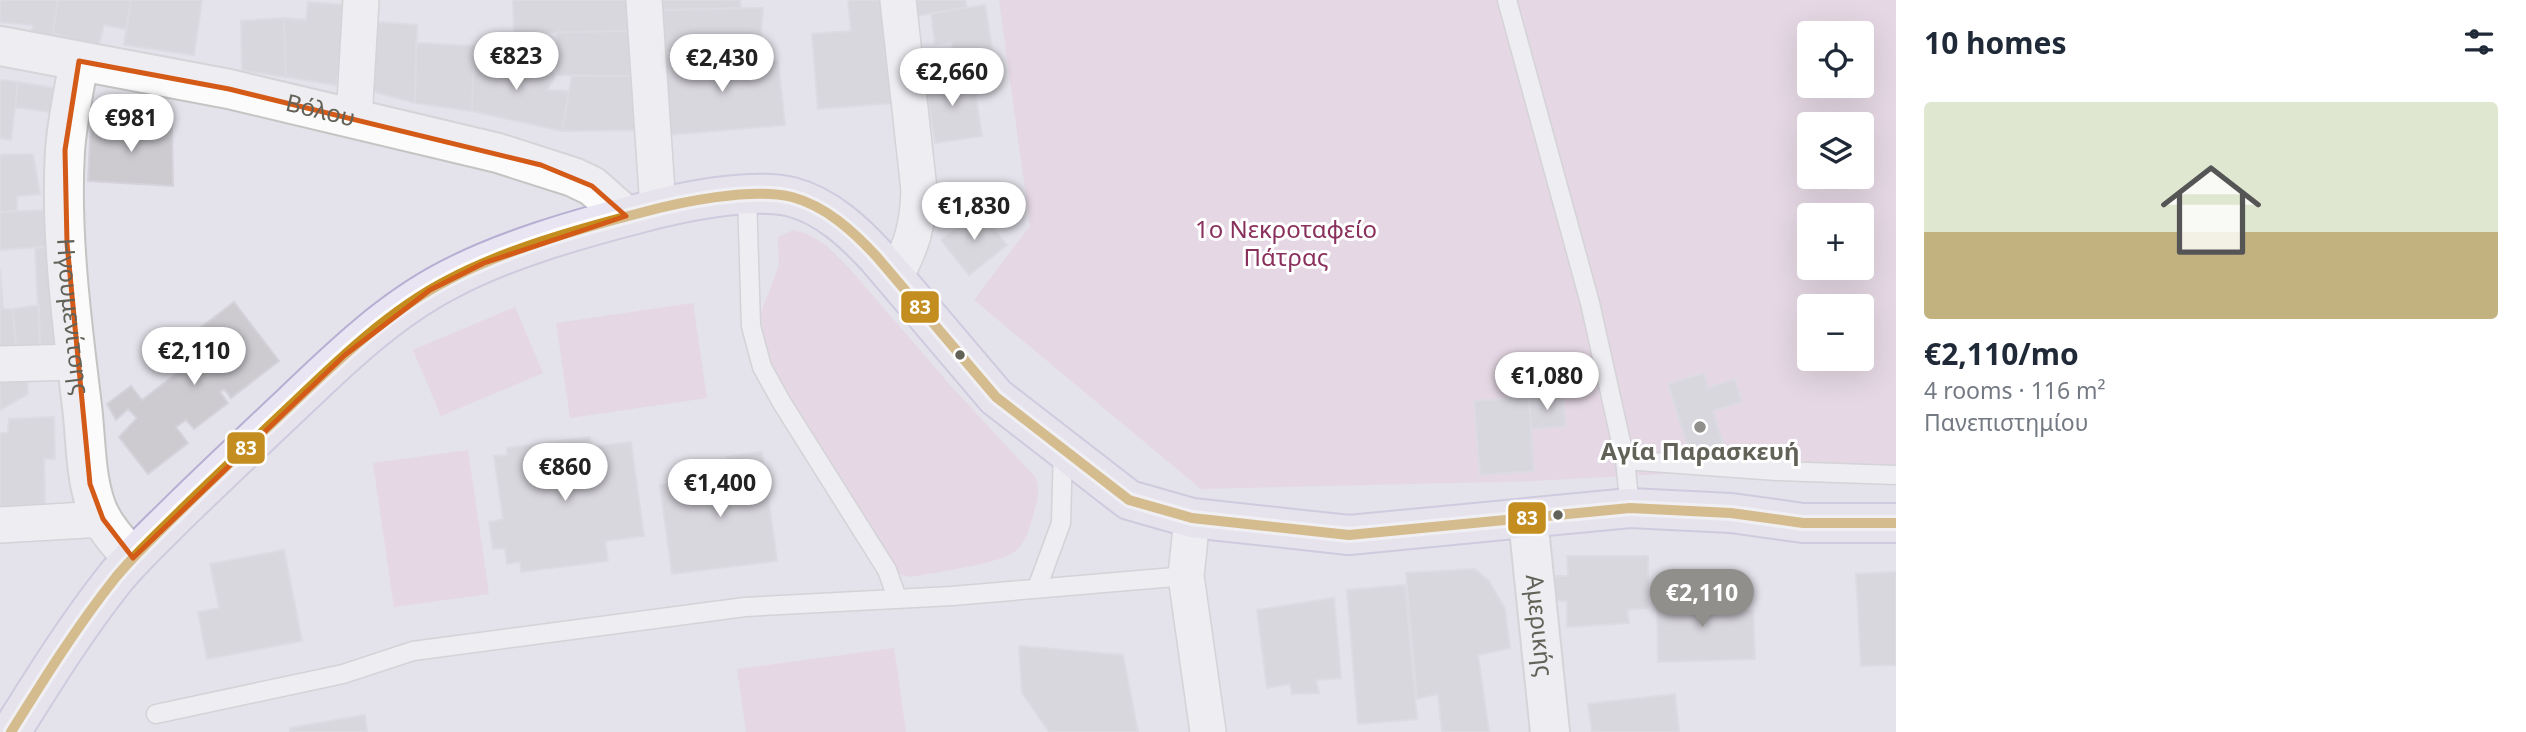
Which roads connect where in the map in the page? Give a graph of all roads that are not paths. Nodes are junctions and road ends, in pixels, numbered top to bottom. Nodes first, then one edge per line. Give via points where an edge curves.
1 (361, 0) edge
2 (644, 0) edge
3 (898, 0) edge
4 (1507, 0) edge
5 (0, 46) edge
6 (79, 61) junction
7 (354, 119) junction
8 (747, 195) junction
9 (642, 212) junction
10 (895, 277) junction
11 (76, 362) junction
12 (0, 364) edge
13 (1062, 448) junction
14 (1625, 460) junction
15 (1896, 475) edge
16 (1630, 508) junction
17 (1192, 518) junction
18 (103, 519) junction
19 (1528, 519) junction
20 (1896, 523) edge
21 (0, 525) edge
22 (133, 558) junction
23 (1186, 576) junction
24 (1037, 588) junction
25 (897, 598) junction
26 (156, 714) dead end
27 (11, 732) edge
28 (1208, 732) edge
29 (1550, 732) edge

1 - 7 street
2 - 9 street
3 - 10 street via 919,203 915,234
4 - 14 lane via 1590,303
5 - 6 street, Βόλου
6 - 7 street, Βόλου via 229,89
6 - 11 street, Ηγουμενίτσης via 65,150 66,243
7 - 9 street, Βόλου via 562,173
8 - 9 main road
8 - 10 main road via 778,195 812,204 862,241
8 - 25 lane via 751,326 762,367 887,570
9 - 22 main road via 484,263 430,289 337,363
10 - 13 main road via 996,397
11 - 12 street
11 - 18 street, Ηγουμενίτσης via 90,484
13 - 17 main road via 1129,500
13 - 24 lane via 1060,523
14 - 15 lane
14 - 16 lane
16 - 19 main road
16 - 20 main road via 1731,513 1803,523
17 - 19 main road via 1349,535
17 - 23 street
18 - 21 street
18 - 22 street, Ηγουμενίτσης
19 - 29 street, Αμερικής
22 - 27 main road via 65,646
23 - 24 lane
23 - 28 street
24 - 25 lane
25 - 26 lane via 745,607 413,651 343,674

